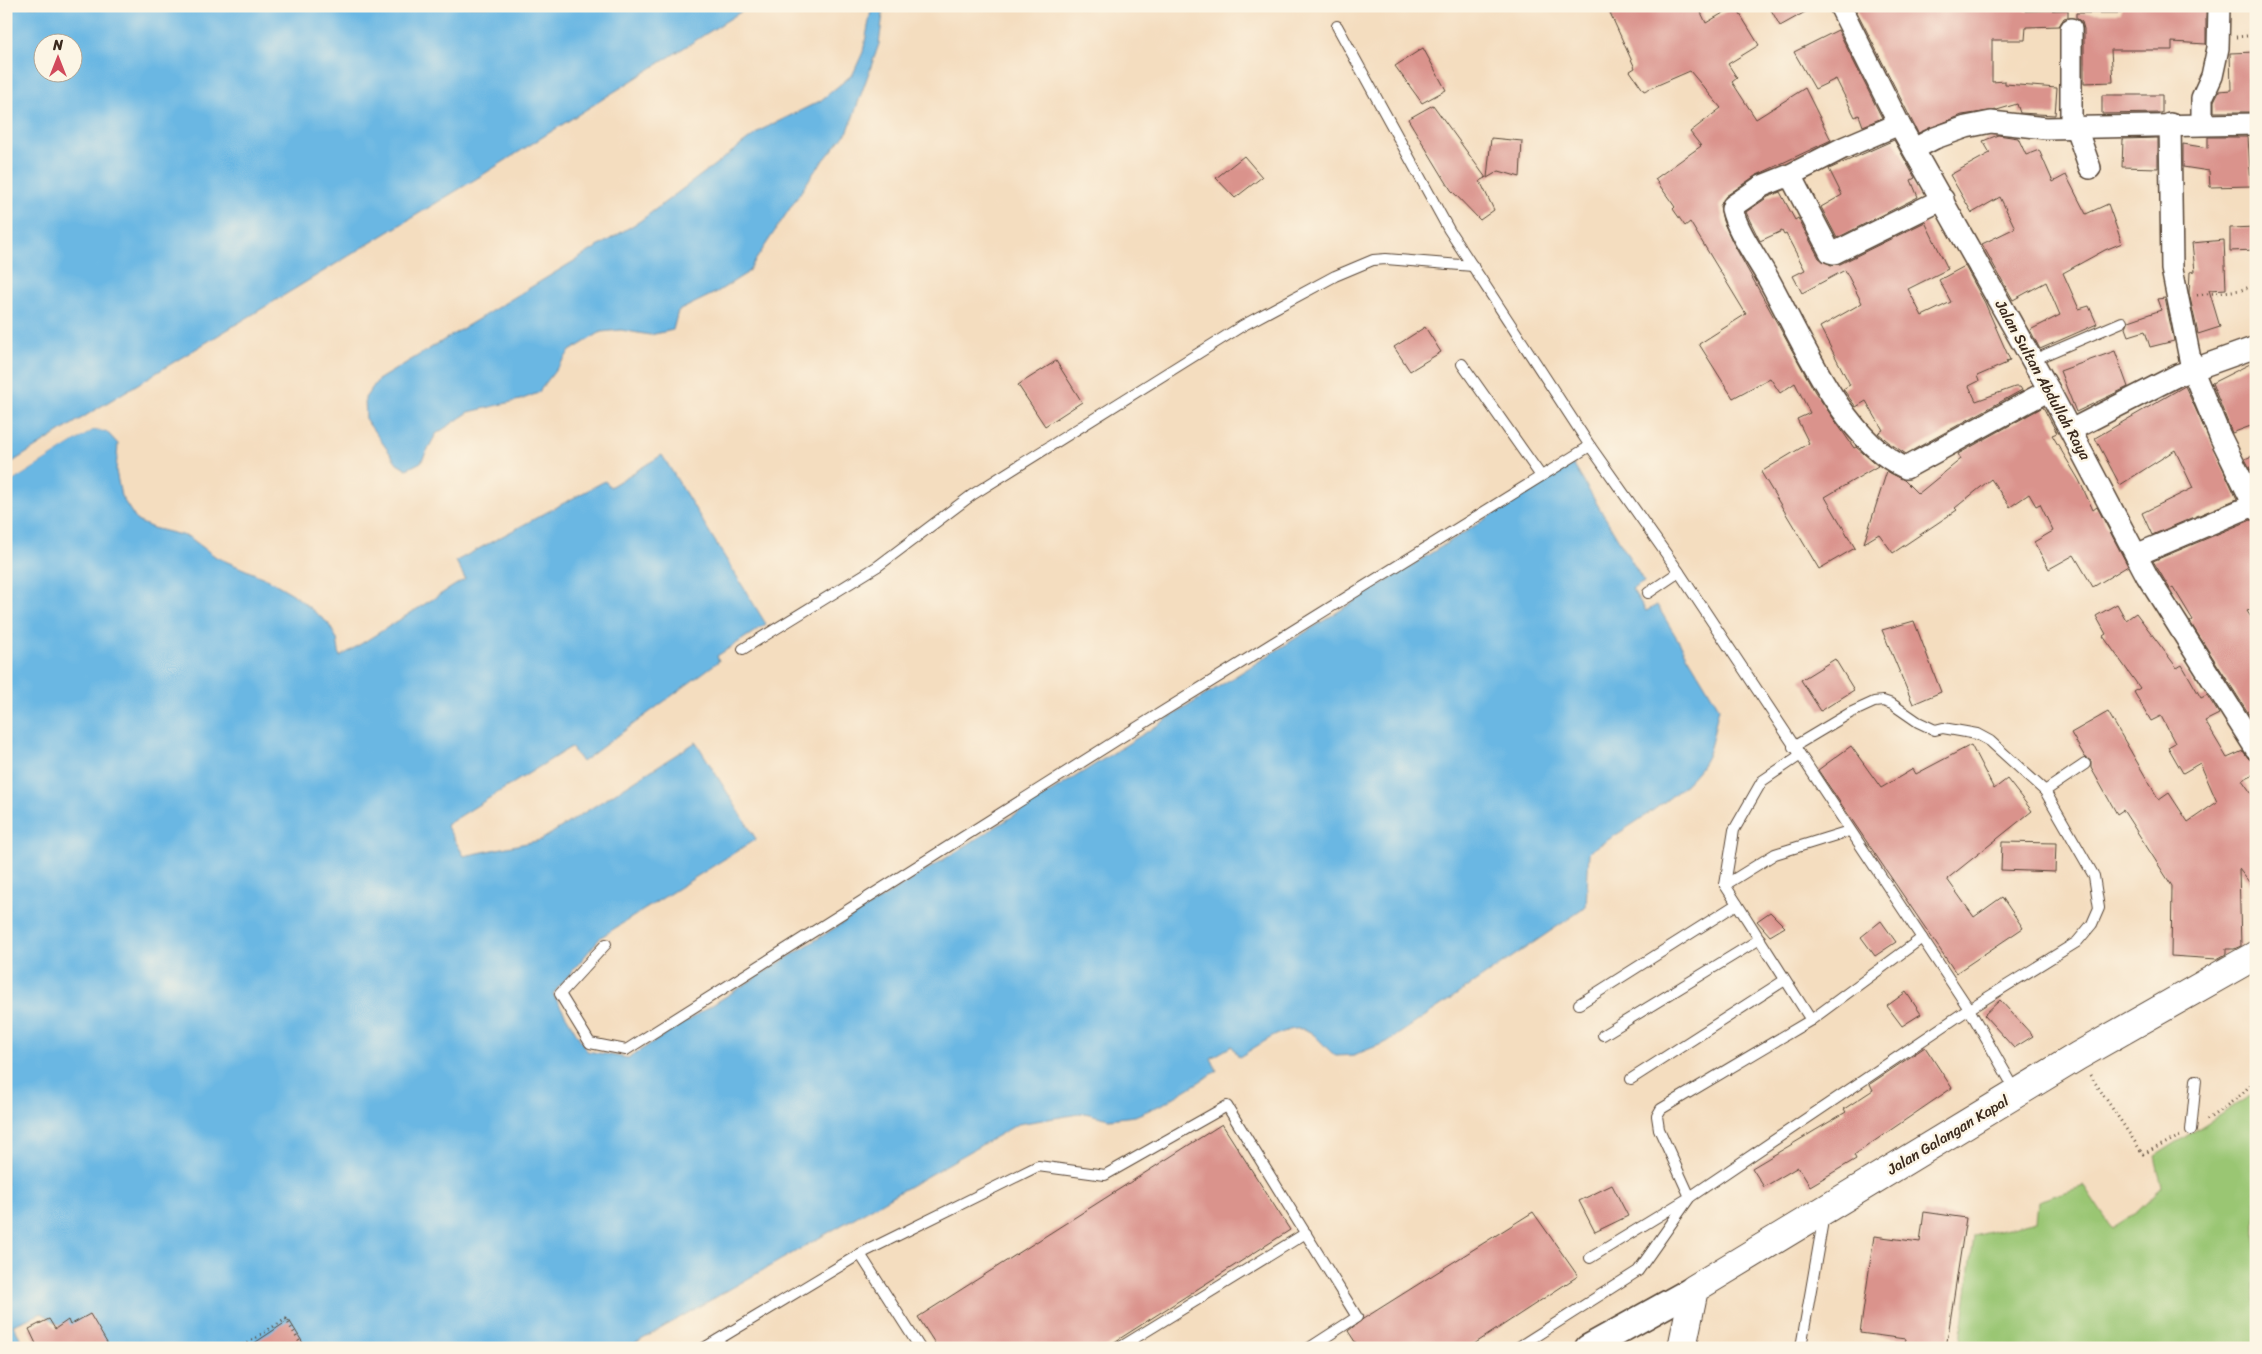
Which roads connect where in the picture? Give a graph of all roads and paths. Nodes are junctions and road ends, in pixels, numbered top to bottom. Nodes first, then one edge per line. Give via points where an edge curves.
1 (1840, 6) edge
2 (2219, 6) edge
3 (1337, 26) dead end
4 (2071, 30) dead end
5 (1899, 124) junction
6 (2170, 124) junction
7 (2202, 124) junction
8 (2256, 124) edge
9 (2074, 128) junction
10 (1914, 149) junction
11 (2090, 168) dead end
12 (1790, 175) junction
13 (1943, 199) junction
14 (1473, 266) junction
15 (2256, 286) edge
16 (2180, 297) junction
17 (2122, 322) dead end
18 (2256, 347) edge
19 (2032, 360) junction
20 (1462, 364) dead end
21 (2192, 369) junction
22 (2049, 390) junction
23 (2071, 430) junction
24 (1590, 446) junction
25 (1541, 476) junction
26 (2254, 500) edge
27 (2136, 555) junction
28 (1678, 572) junction
29 (1648, 593) dead end
30 (743, 650) dead end
31 (2256, 749) edge
32 (1796, 751) junction
33 (2085, 764) dead end
34 (2044, 791) junction
35 (1849, 831) junction
36 (1725, 885) junction
37 (1737, 904) junction
38 (1922, 938) junction
39 (1760, 939) junction
40 (606, 944) dead end
41 (2256, 955) edge
42 (1785, 980) junction
43 (1579, 1004) dead end
44 (1969, 1009) junction
45 (1811, 1020) junction
46 (1603, 1035) dead end
47 (2078, 1056) junction
48 (1631, 1079) dead end
49 (2256, 1079) edge
50 (2196, 1080) dead end
51 (2017, 1093) junction
52 (2191, 1130) junction
53 (1690, 1197) junction
54 (1825, 1210) junction
55 (1306, 1233) junction
56 (860, 1254) junction
57 (1590, 1258) dead end
58 (1694, 1290) junction
59 (1680, 1346) edge
60 (1800, 1347) edge
61 (239, 1348) edge
62 (303, 1348) edge
63 (704, 1348) edge
64 (920, 1348) edge
65 (1119, 1348) edge
66 (1310, 1348) edge
67 (1517, 1348) edge
68 (1588, 1348) edge

1 - 5 street, Jalan Sultan Abdullah Raya
2 - 7 street via 2218,48 2212,76 2202,98
3 - 14 lane via 1449,230
4 - 9 street
5 - 10 street, Jalan Sultan Abdullah Raya
5 - 12 street
6 - 7 street
6 - 9 street
6 - 16 street via 2172,269
7 - 8 street
9 - 10 street via 1991,122 1935,138
9 - 11 street
10 - 13 street, Jalan Sultan Abdullah Raya
12 - 13 street via 1830,252 1834,253
12 - 22 street via 1762,186 1733,206 1732,211 1840,408 1878,451 1906,468
13 - 19 street, Jalan Sultan Abdullah Raya
14 - 24 lane
14 - 30 lane via 1386,259 1373,260 1334,276 1242,326 981,489 878,566
15 - 16 path
16 - 21 street
17 - 19 lane
18 - 21 street
19 - 22 street, Jalan Sultan Abdullah Raya
20 - 25 lane
21 - 23 street
21 - 26 street via 2220,436
22 - 23 street, Jalan Sultan Abdullah Raya
23 - 27 street, Jalan Sultan Abdullah Raya
24 - 25 lane
24 - 28 lane
25 - 40 lane via 626,1050 590,1043 560,994
26 - 27 street
27 - 31 street, Jalan Sultan Abdullah Raya
28 - 29 lane
28 - 32 lane
32 - 34 lane via 1850,713 1883,701 1935,730 1943,728 1977,734 1990,741
32 - 35 lane
32 - 36 lane via 1762,781 1734,830
33 - 34 lane
34 - 44 lane via 2094,876 2098,908 2092,924 2077,942
35 - 36 lane via 1775,854
35 - 38 lane
36 - 37 lane
37 - 39 lane
37 - 43 lane
38 - 44 lane
38 - 45 lane
39 - 42 lane
39 - 46 lane
41 - 47 main road, Jalan Galangan Kapal
42 - 45 lane
42 - 48 lane
44 - 51 lane
44 - 53 lane
45 - 53 lane via 1661,1109 1656,1116
47 - 51 main road, Jalan Galangan Kapal
47 - 52 path via 2143,1154
49 - 52 path via 2241,1095
50 - 52 lane
51 - 54 main road, Jalan Galangan Kapal
53 - 57 lane
53 - 67 lane via 1638,1271
54 - 58 main road, Jalan Galangan Kapal
54 - 60 lane
55 - 56 lane via 1227,1106 1105,1175 1038,1166
55 - 65 lane
55 - 66 lane via 1357,1317
56 - 63 lane
56 - 64 lane
58 - 59 main road
58 - 68 street
61 - 62 path via 286,1318

